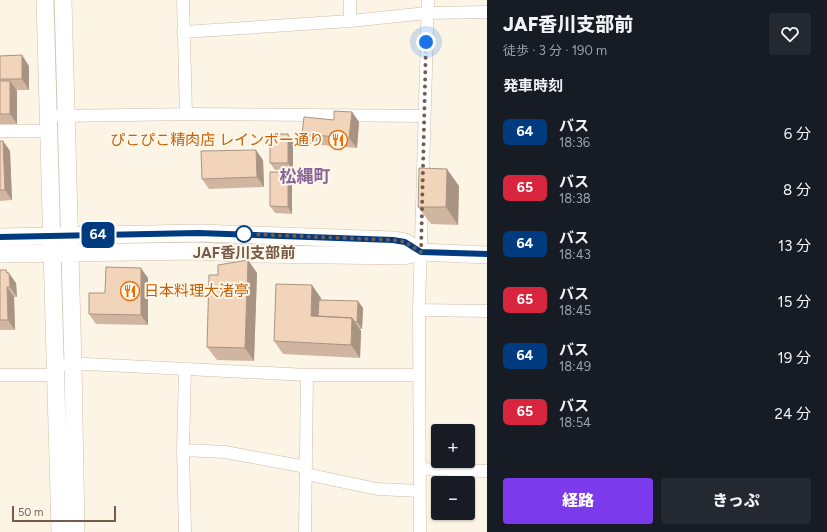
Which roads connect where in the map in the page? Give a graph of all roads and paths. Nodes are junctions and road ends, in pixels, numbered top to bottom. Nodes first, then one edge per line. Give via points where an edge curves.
1 (45, 0) edge
2 (63, 0) edge
3 (183, 0) edge
4 (350, 0) edge
5 (428, 0) edge
6 (487, 12) edge
7 (427, 13) junction
8 (350, 21) junction
9 (183, 32) junction
10 (186, 114) junction
11 (66, 116) junction
12 (424, 116) junction
13 (47, 124) junction
14 (0, 131) edge
15 (52, 236) junction
16 (70, 236) junction
17 (0, 237) edge
18 (421, 252) junction
19 (0, 254) edge
20 (53, 254) junction
21 (70, 254) junction
22 (487, 254) edge
23 (419, 310) junction
24 (487, 311) edge
25 (73, 365) junction
26 (185, 369) junction
27 (55, 370) junction
28 (0, 375) edge
29 (306, 375) junction
30 (419, 375) junction
31 (183, 450) junction
32 (420, 469) junction
33 (306, 470) junction
34 (487, 471) edge
35 (420, 491) junction
36 (60, 532) edge
37 (76, 532) edge
38 (185, 532) edge
39 (305, 532) edge
40 (420, 532) edge

1 - 13 street
2 - 11 street
3 - 9 street
4 - 8 street
5 - 7 street
6 - 7 street
7 - 8 street
7 - 12 street
8 - 9 street
9 - 10 street
10 - 11 street
10 - 12 street
11 - 13 street
11 - 16 street
12 - 18 street
13 - 14 street
13 - 15 street
15 - 16 street
15 - 17 street
15 - 20 street
16 - 18 street via 198,233 393,240 405,242
16 - 21 street
18 - 21 street via 404,256 198,251
18 - 22 street
18 - 23 street
19 - 20 street
20 - 21 street
20 - 27 street
21 - 25 street
23 - 24 street
23 - 30 street
25 - 26 street
25 - 27 street
25 - 37 street
26 - 29 street
26 - 31 street
27 - 28 street
27 - 36 street
29 - 30 street
29 - 33 street
30 - 32 street
31 - 33 street via 225,452
31 - 38 street
32 - 34 street
32 - 35 street
33 - 35 street via 377,489
33 - 39 street
35 - 40 street

